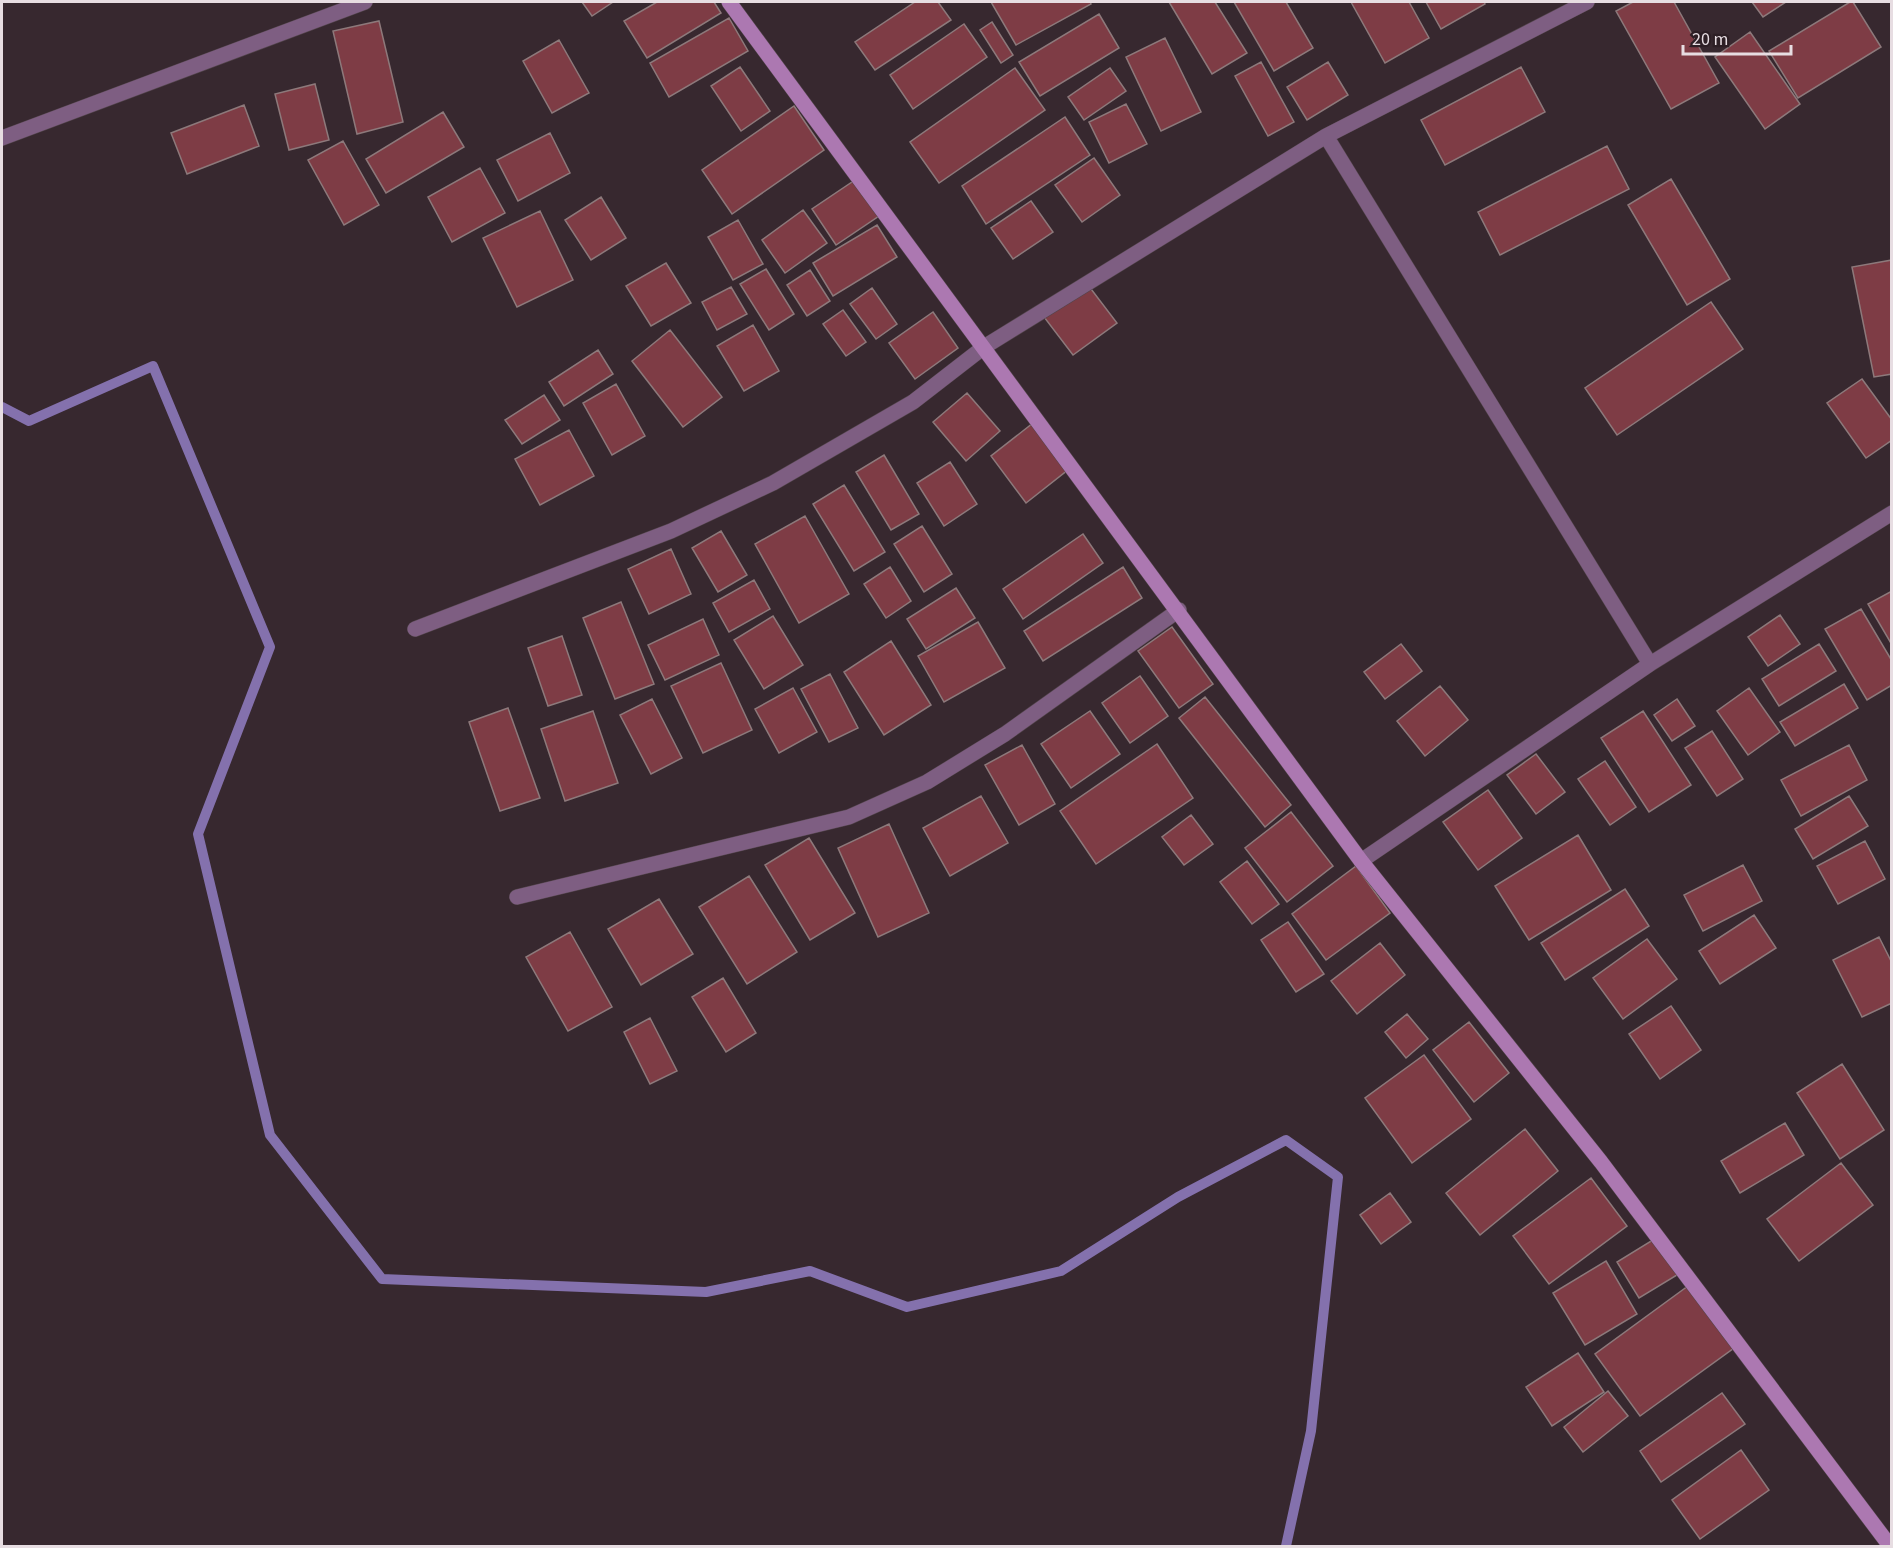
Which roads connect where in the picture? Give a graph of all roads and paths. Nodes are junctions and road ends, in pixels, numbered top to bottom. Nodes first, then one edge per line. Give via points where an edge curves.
1 (365, 2) edge
2 (729, 2) edge
3 (1587, 2) edge
4 (1326, 136) junction
5 (2, 138) edge
6 (984, 347) junction
7 (1892, 513) edge
8 (1179, 610) junction
9 (416, 629) dead end
10 (1650, 664) junction
11 (1360, 861) junction
12 (517, 897) dead end
13 (1890, 1546) edge

1 - 5 street
2 - 6 street
3 - 4 street
4 - 6 street
4 - 10 street
6 - 8 street
6 - 9 street via 913,402 773,483 671,531
7 - 10 street
8 - 11 street
8 - 12 street via 1005,734 927,782 849,817
10 - 11 street
11 - 13 street via 1601,1162

